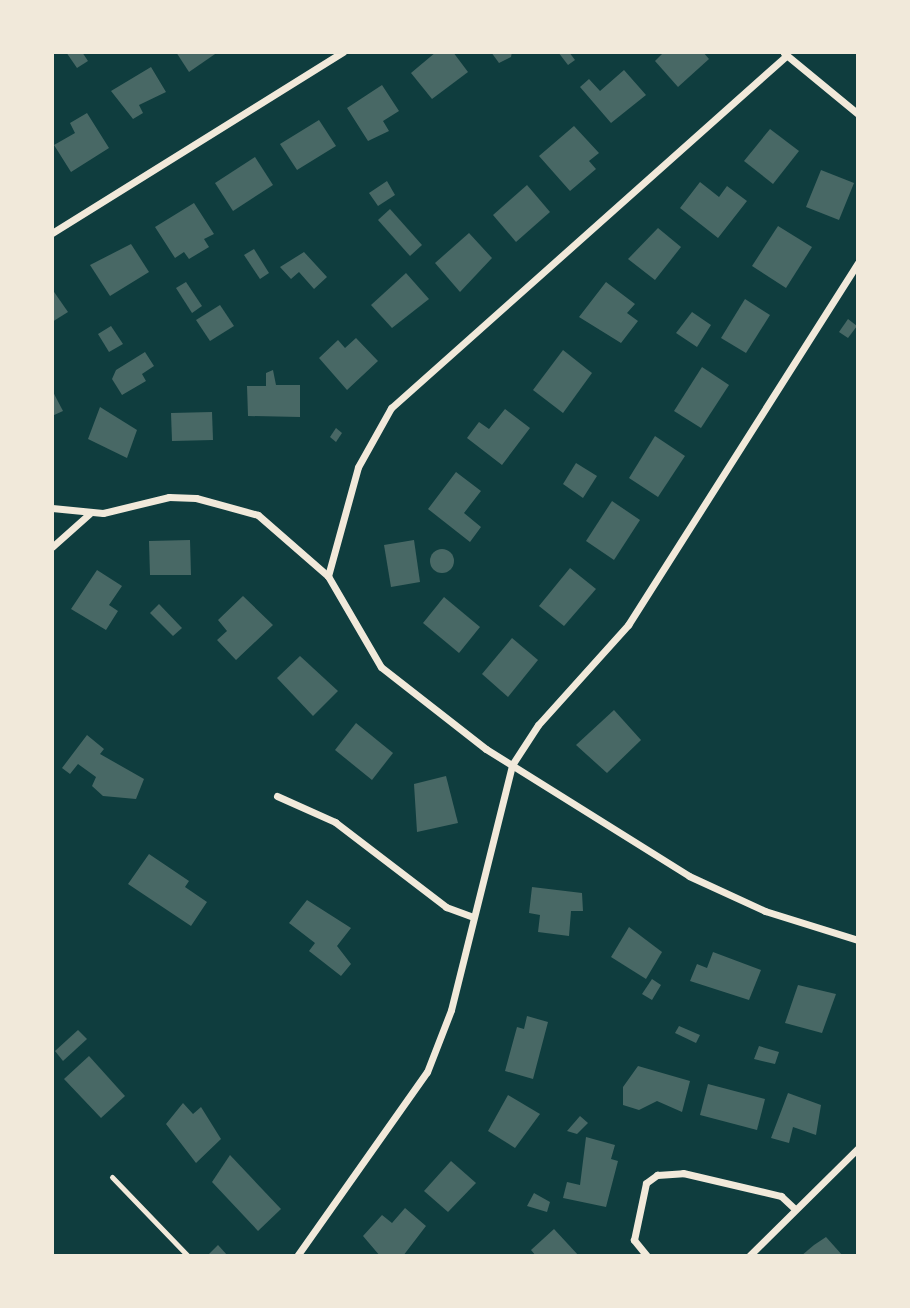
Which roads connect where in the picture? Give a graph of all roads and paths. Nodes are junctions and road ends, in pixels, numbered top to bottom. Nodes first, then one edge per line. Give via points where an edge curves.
1 (342, 52) edge
2 (785, 54) edge
3 (858, 114) edge
4 (52, 233) edge
5 (858, 263) edge
6 (52, 508) edge
7 (89, 514) junction
8 (52, 547) edge
9 (328, 576) junction
10 (512, 765) junction
11 (277, 796) dead end
12 (472, 916) junction
13 (858, 940) edge
14 (858, 1148) edge
15 (112, 1177) dead end
16 (795, 1209) junction
17 (188, 1255) edge
18 (297, 1255) edge
19 (647, 1255) edge
20 (749, 1255) edge

1 - 4 street
2 - 3 street
2 - 9 street via 391,408 358,467
5 - 10 street via 628,625 538,725
6 - 7 street
7 - 8 street
7 - 9 street via 169,497 223,502 258,515 292,538
9 - 10 street via 382,667
10 - 12 street
10 - 13 street via 689,876 765,911
11 - 12 street via 335,822 446,907
12 - 18 street via 451,1010 427,1072
14 - 16 street
15 - 17 lane
16 - 19 street via 781,1196 683,1173 657,1175 646,1183 634,1240
16 - 20 street

